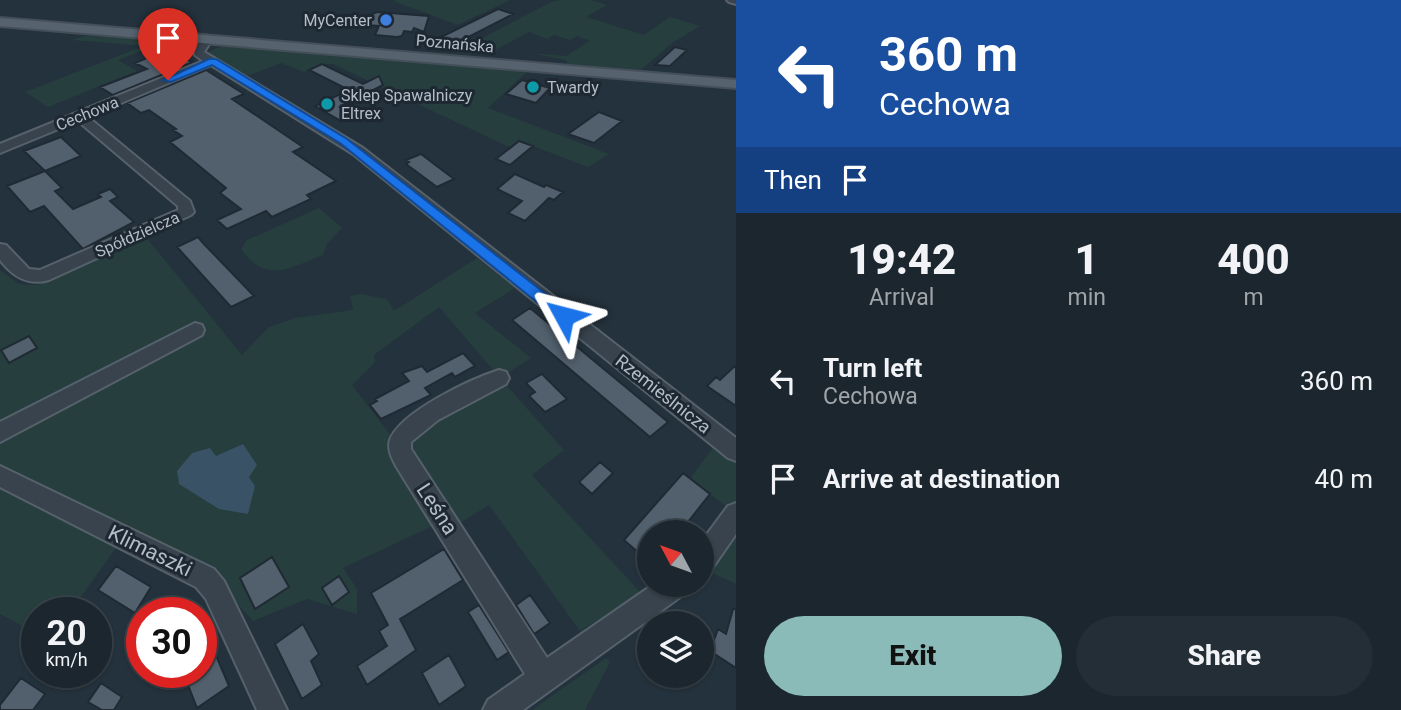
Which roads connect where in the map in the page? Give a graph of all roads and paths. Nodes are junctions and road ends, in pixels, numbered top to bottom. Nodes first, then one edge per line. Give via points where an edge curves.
1 (0, 22) edge
2 (208, 38) junction
3 (212, 61) junction
4 (736, 84) edge
5 (79, 116) junction
6 (0, 149) edge
7 (0, 249) edge
8 (195, 330) dead end
9 (499, 377) dead end
10 (0, 433) edge
11 (736, 451) edge
12 (0, 477) edge
13 (736, 514) edge
14 (714, 544) edge
15 (658, 597) edge
16 (543, 677) junction
17 (272, 710) edge
18 (498, 710) edge

1 - 2 main road, Poznańska
2 - 3 street via 198,51
2 - 4 main road, Poznańska
3 - 5 street, Cechowa
3 - 11 street, Rzemieślnicza via 358,151
5 - 6 street, Cechowa
5 - 7 street, Spółdzielcza via 186,204 186,212 43,276 22,275
8 - 10 street
9 - 16 street, Leśna via 414,424 399,447
12 - 17 street, Klimaszki via 205,578
13 - 14 street
15 - 16 street
16 - 18 street

